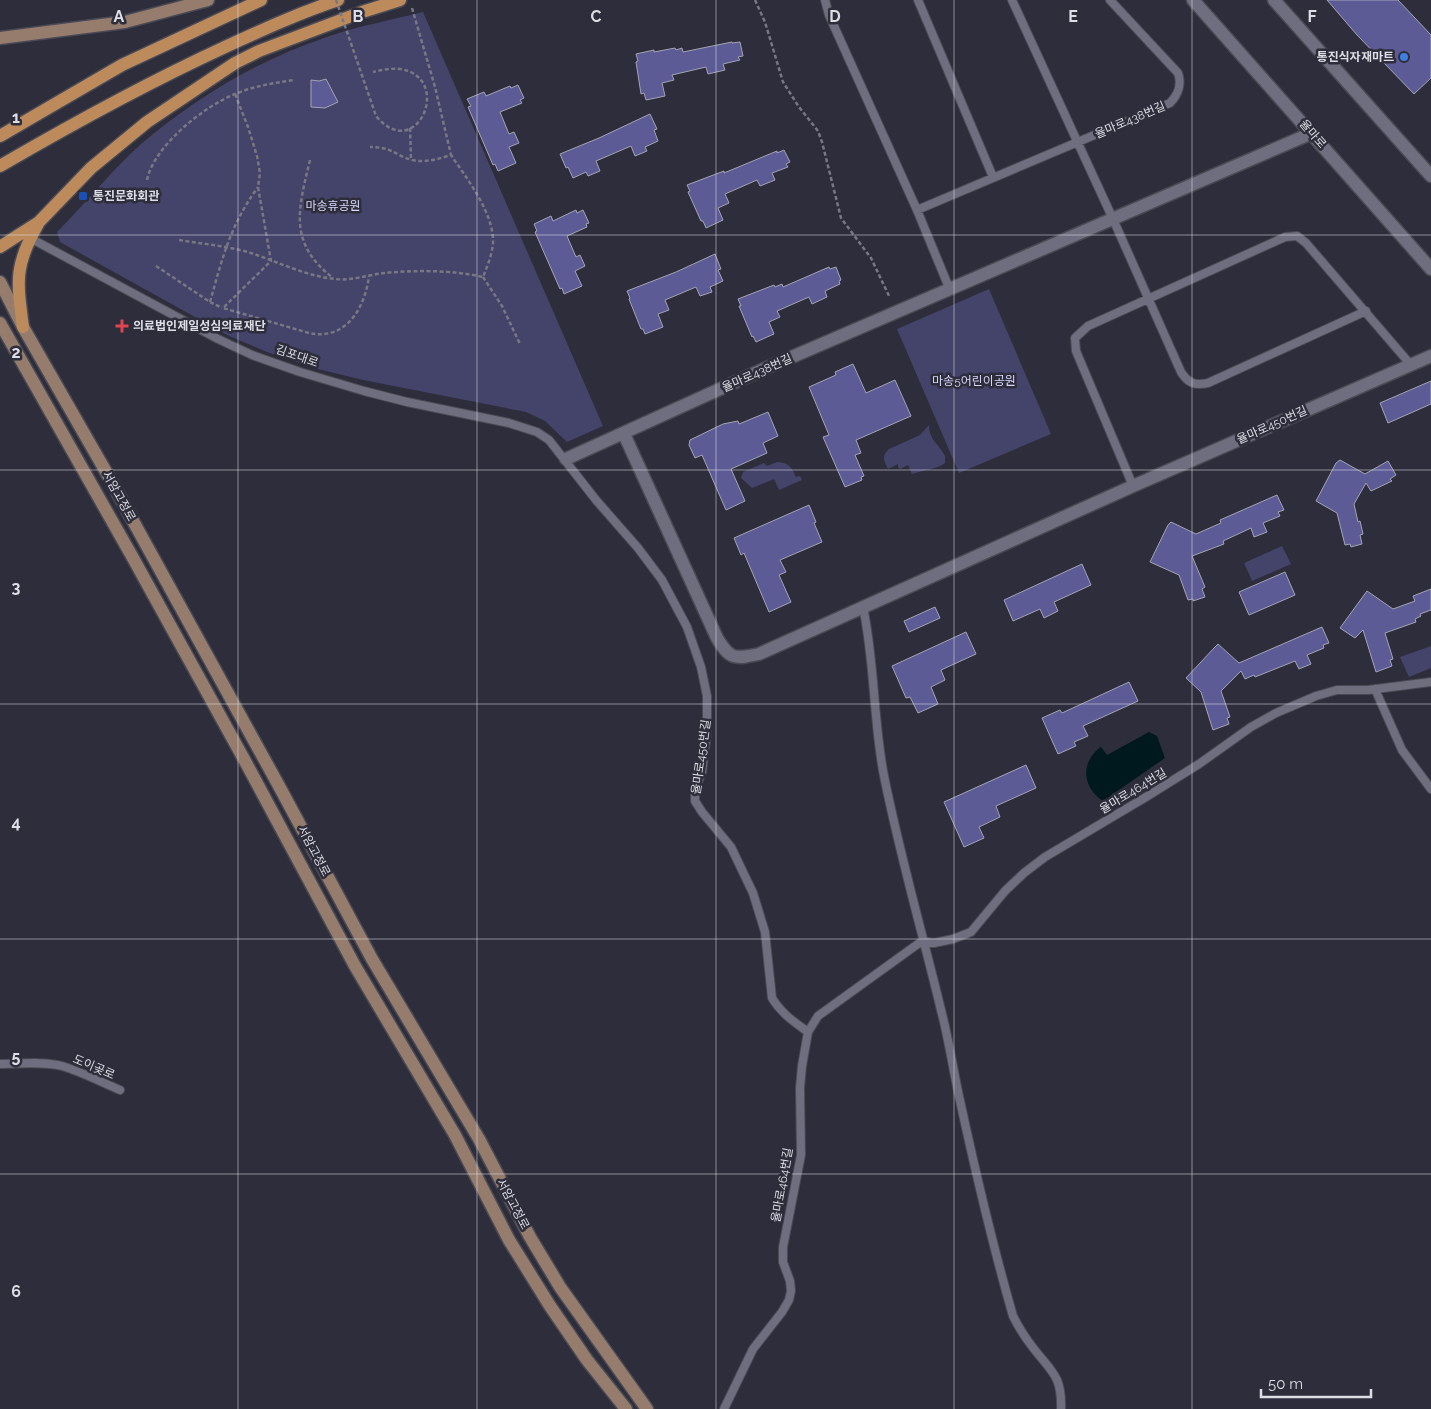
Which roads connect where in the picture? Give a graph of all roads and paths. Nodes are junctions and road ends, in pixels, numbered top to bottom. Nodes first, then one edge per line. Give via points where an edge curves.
1 (208, 0) edge
2 (262, 0) edge
3 (337, 0) edge
4 (400, 0) edge
5 (755, 0) edge
6 (825, 0) edge
7 (918, 0) edge
8 (1012, 0) edge
9 (1110, 0) edge
10 (1193, 0) edge
11 (1274, 0) edge
12 (412, 8) dead end
13 (0, 38) edge
14 (373, 72) dead end
15 (294, 80) dead end
16 (235, 94) junction
17 (410, 128) junction
18 (1312, 133) junction
19 (0, 136) edge
20 (1077, 142) junction
21 (370, 147) dead end
22 (451, 154) junction
23 (310, 160) dead end
24 (411, 160) junction
25 (0, 166) edge
26 (1431, 176) edge
27 (993, 177) junction
28 (148, 180) dead end
29 (258, 187) junction
30 (917, 210) junction
31 (1113, 219) junction
32 (39, 222) junction
33 (30, 238) junction
34 (179, 240) dead end
35 (0, 247) edge
36 (225, 248) junction
37 (271, 261) junction
38 (156, 266) dead end
39 (1431, 269) edge
40 (369, 276) junction
41 (483, 278) junction
42 (335, 279) junction
43 (0, 282) edge
44 (950, 290) junction
45 (890, 298) dead end
46 (1147, 299) junction
47 (210, 302) junction
48 (223, 308) junction
49 (1366, 311) junction
50 (0, 323) edge
51 (23, 327) junction
52 (3, 334) edge
53 (520, 344) dead end
54 (1431, 356) edge
55 (1411, 365) junction
56 (624, 434) junction
57 (566, 459) junction
58 (1133, 486) junction
59 (863, 607) junction
60 (1431, 682) edge
61 (1375, 689) junction
62 (1431, 788) edge
63 (922, 941) junction
64 (808, 1032) junction
65 (0, 1064) edge
66 (120, 1090) dead end
67 (626, 1409) edge
68 (647, 1409) edge
69 (724, 1409) edge
70 (1062, 1409) edge

1 - 13 main road via 125,22
2 - 19 main road via 122,65
3 - 17 path, bridge via 376,116 390,129
3 - 25 main road via 257,32 160,77
4 - 32 main road via 259,51 235,63 117,146
5 - 45 path via 783,82 822,142 841,218 871,258
6 - 30 lane
7 - 27 lane
8 - 20 lane
9 - 20 lane, 율마로438번길 via 1178,73 1180,80 1176,96 1170,103
10 - 18 street, 율마로
11 - 26 street
12 - 22 path
14 - 17 path, bridge via 402,70 421,81 426,89 425,115
15 - 16 path
16 - 28 path via 180,130 156,158
16 - 29 path via 254,143 260,173
17 - 24 path
18 - 31 street, 율마로438번길
18 - 39 street, 율마로
20 - 27 lane, 율마로438번길
20 - 31 lane
21 - 24 path via 389,148
22 - 24 path via 426,162
22 - 41 path via 476,193 490,228 493,242
23 - 42 path via 299,226 310,256
27 - 30 lane, 율마로438번길
29 - 36 path via 236,221
29 - 37 path
30 - 44 lane
31 - 44 street, 율마로438번길
31 - 46 lane
32 - 33 main road
32 - 35 main road
33 - 51 main road via 18,270
33 - 57 lane, 김포대로 via 252,354 364,391 526,428 549,440
34 - 36 path
36 - 37 path via 249,252
36 - 47 path
37 - 42 path
37 - 48 path
38 - 47 path
40 - 41 path via 418,272 470,274
40 - 42 path
40 - 48 path via 360,309 351,320 329,334 309,333
41 - 53 path via 502,306
43 - 51 main road, 서암고정로
44 - 56 street, 율마로438번길 via 764,369
46 - 49 lane via 1285,237 1297,236
46 - 49 lane via 1181,372 1187,381 1197,385 1208,383
46 - 58 lane via 1088,326 1075,338 1076,351
47 - 48 path
49 - 55 lane
50 - 52 main road, 서암고정로
51 - 68 main road, 서암고정로 via 105,470 372,959 479,1139 530,1237 560,1288
52 - 67 main road, 서암고정로 via 133,558 355,966 455,1135 509,1240 550,1306
54 - 55 street, 율마로450번길
55 - 58 street, 율마로450번길
56 - 57 street, 율마로438번길
56 - 59 street, 율마로450번길 via 725,653 740,658 759,654
57 - 64 lane, 율마로450번길 via 662,580 687,627 707,696 707,732 695,801 731,848 754,894 765,932 772,998 788,1018
58 - 59 street, 율마로450번길
59 - 63 lane via 871,648 882,766
60 - 61 lane, 율마로464번길
61 - 62 lane via 1402,750
61 - 63 lane, 율마로464번길 via 1337,690 1276,713 1153,793 1046,857 1005,890 971,932 934,943
63 - 64 lane, 율마로464번길 via 818,1016
63 - 70 lane via 943,1016 982,1203 1013,1316 1058,1380
64 - 69 lane, 율마로464번길 via 800,1088 801,1156 783,1247 783,1262 792,1291 782,1312 753,1349
65 - 66 lane, 도이곶로 via 60,1066

